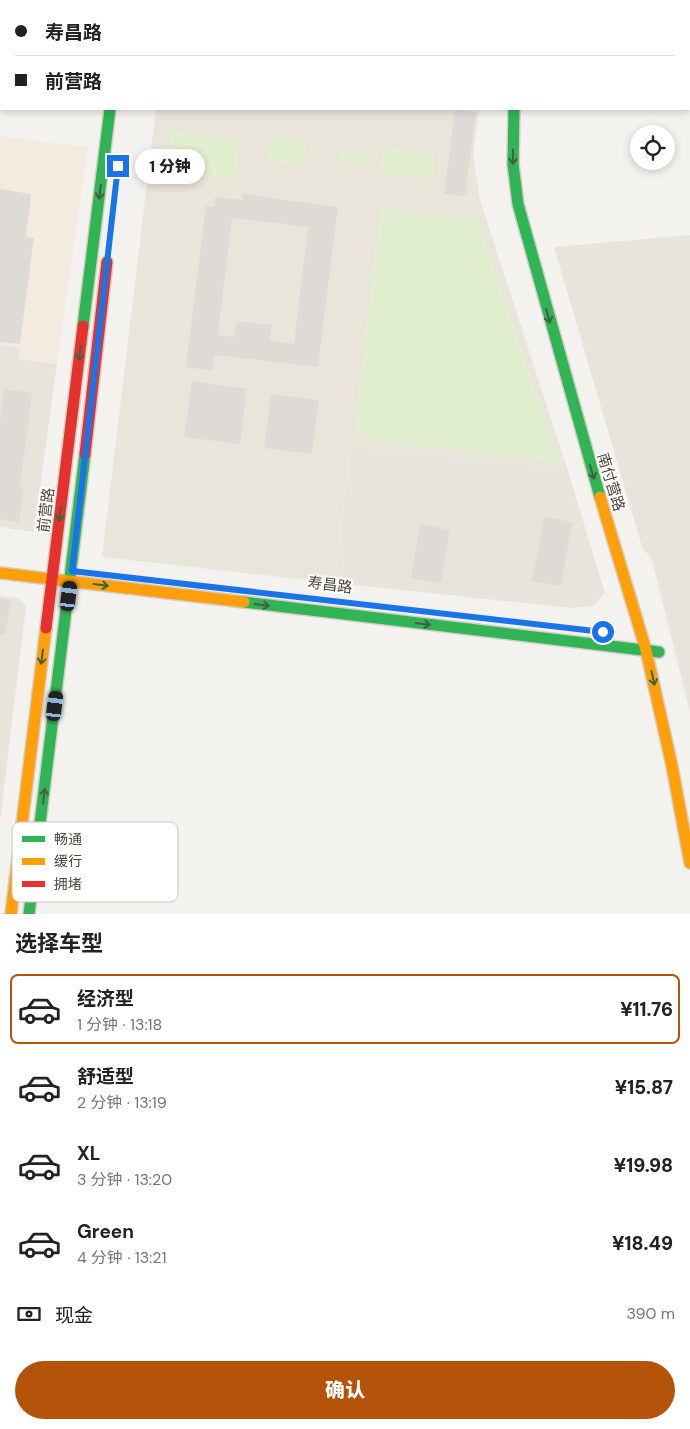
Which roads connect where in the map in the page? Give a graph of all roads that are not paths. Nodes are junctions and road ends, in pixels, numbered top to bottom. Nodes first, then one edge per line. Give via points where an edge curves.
1 (110, 110) edge
2 (514, 110) edge
3 (109, 246) dead end
4 (0, 562) edge
5 (18, 570) junction
6 (0, 573) edge
7 (71, 576) junction
8 (52, 577) junction
9 (347, 602) dead end
10 (48, 608) junction
11 (67, 611) junction
12 (637, 635) junction
13 (646, 650) junction
14 (22, 822) edge
15 (41, 822) edge
16 (690, 863) edge

1 -> 8 street, 前营路
2 -> 12 street, 南付营路 via 513,164 518,204
3 - 7 street
4 - 5 street, 寿昌路
5 - 6 street, 寿昌路
5 - 8 street, 寿昌路
5 - 10 street via 37,586
7 - 8 street, 寿昌路
7 - 9 street, 寿昌路
7 - 11 street
7 -> 13 street, 寿昌路
8 - 10 street, 前营路
8 - 11 street
10 -> 14 street, 前营路
15 -> 11 street
12 - 13 street, 南付营路
12 - 13 street, 寿昌路 via 657,638 662,657
13 -> 16 street, 南付营路

